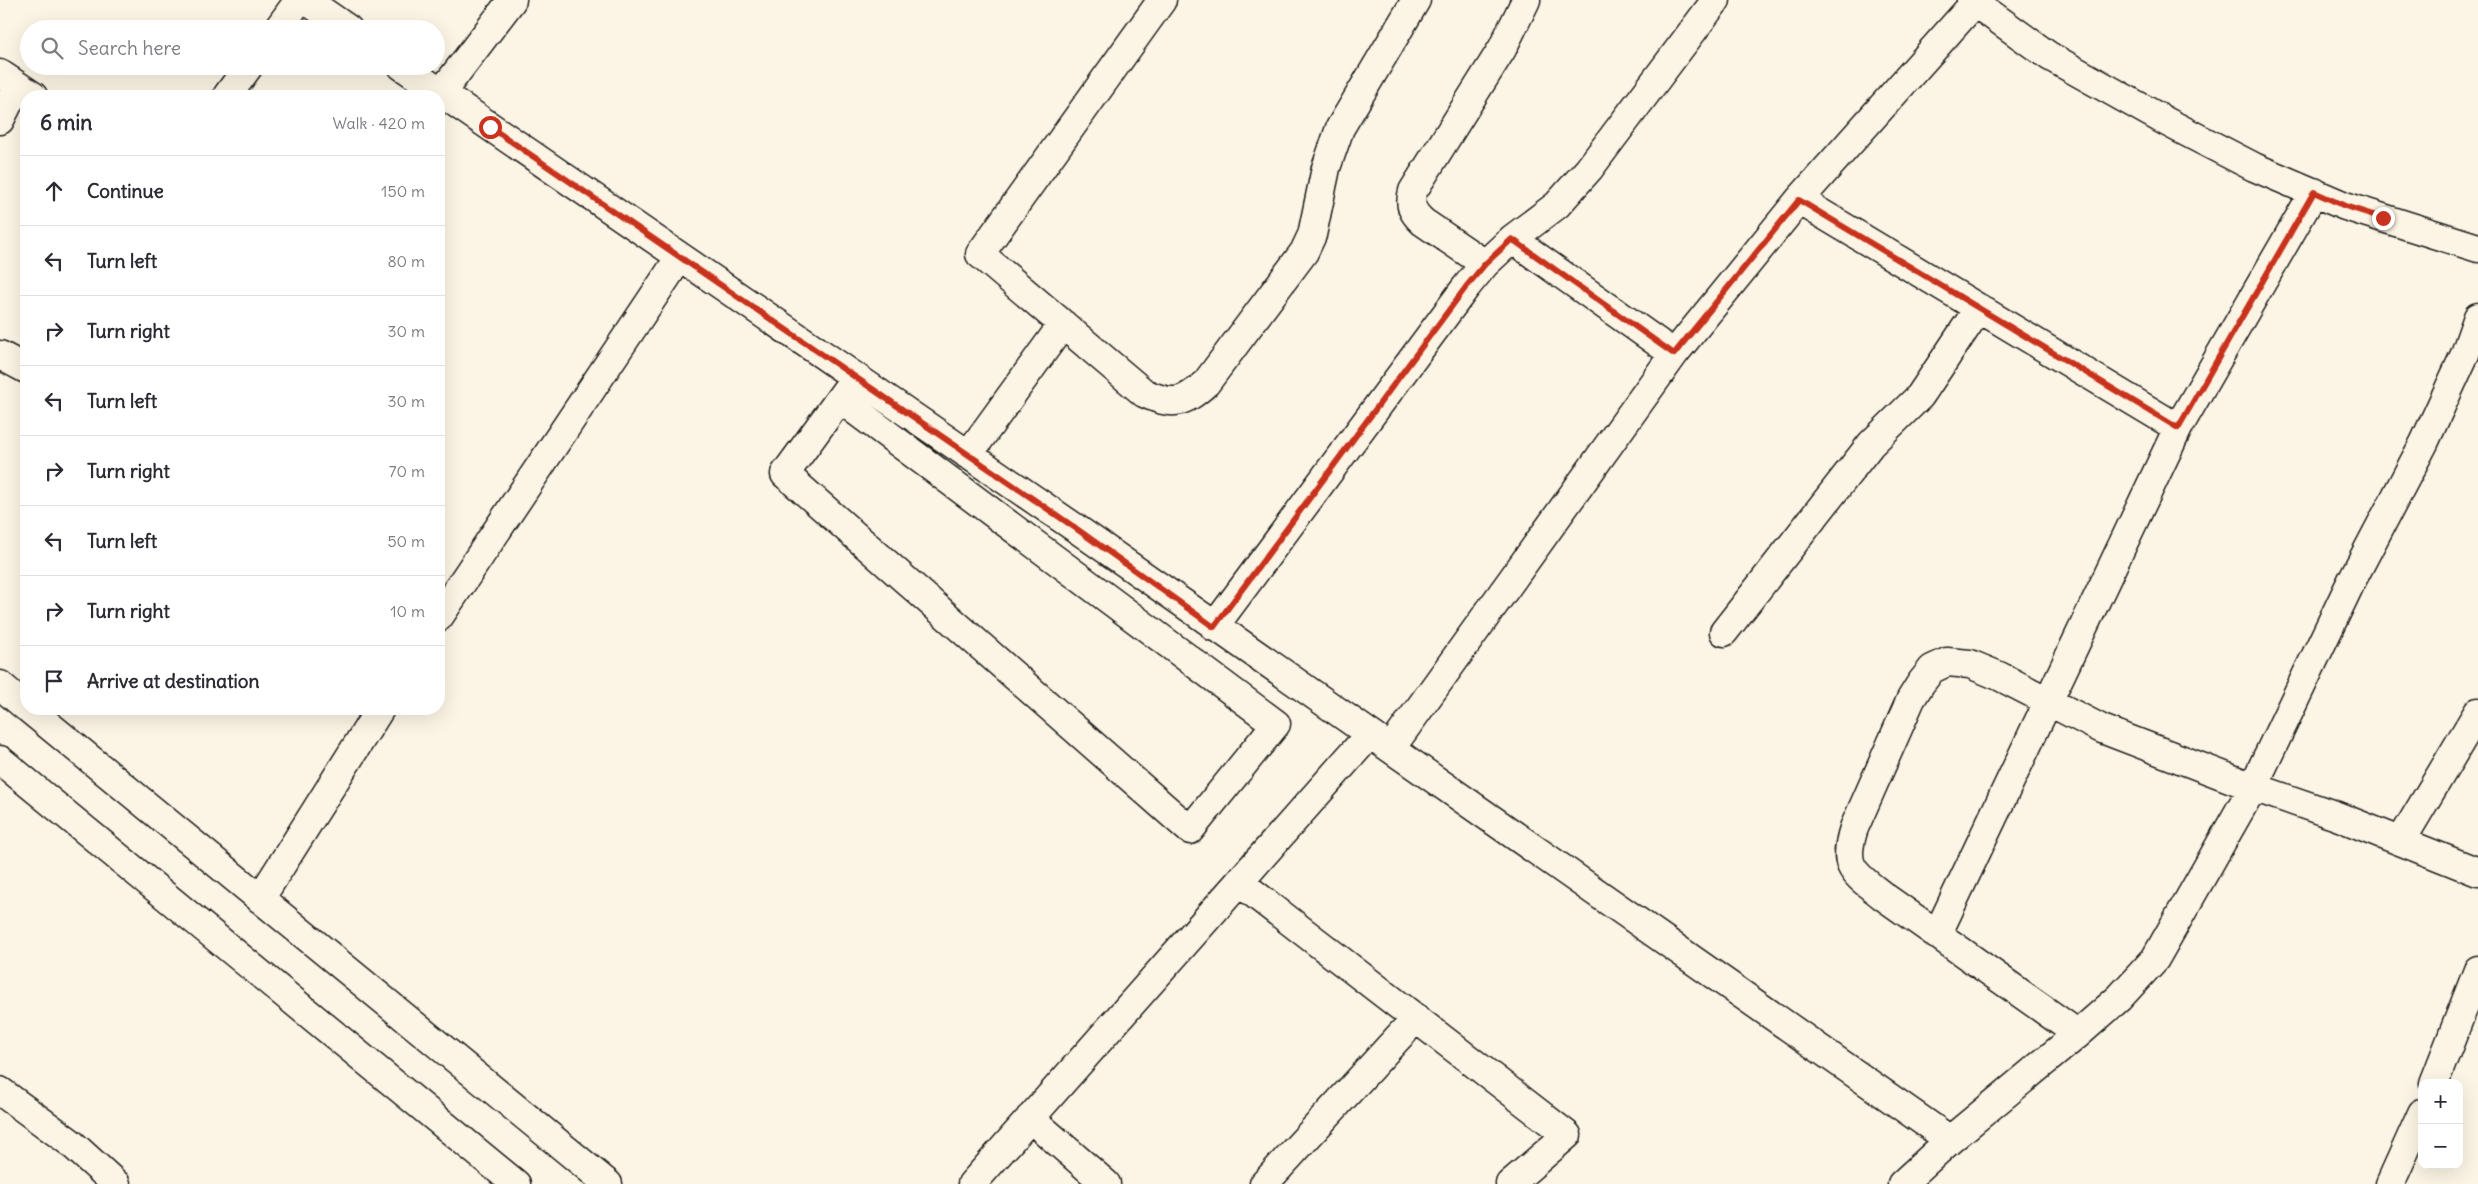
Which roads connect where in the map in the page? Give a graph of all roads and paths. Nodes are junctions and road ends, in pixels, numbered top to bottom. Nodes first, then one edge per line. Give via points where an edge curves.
1 (299, 0) edge
2 (306, 0) edge
3 (512, 0) edge
4 (1162, 0) edge
5 (1416, 0) edge
6 (1526, 0) edge
7 (1716, 0) edge
8 (1974, 1) edge
9 (285, 20) edge
10 (335, 20) edge
11 (242, 75) edge
12 (415, 75) edge
13 (17, 85) edge
14 (231, 90) edge
15 (437, 90) edge
16 (443, 90) edge
17 (445, 96) edge
18 (0, 120) edge
19 (2314, 192) junction
20 (1799, 200) junction
21 (1512, 239) junction
22 (2478, 248) edge
23 (680, 257) junction
24 (1485, 264) junction
25 (1979, 308) junction
26 (2478, 317) edge
27 (1062, 324) junction
28 (1674, 354) junction
29 (0, 355) edge
30 (20, 366) edge
31 (848, 388) junction
32 (2178, 428) junction
33 (968, 455) junction
34 (1074, 527) junction
35 (1052, 557) junction
36 (445, 608) edge
37 (1214, 627) junction
38 (1724, 632) dead end
39 (0, 685) edge
40 (2048, 700) junction
41 (20, 701) edge
42 (2478, 712) edge
43 (37, 715) edge
44 (376, 715) edge
45 (1380, 741) junction
46 (0, 760) edge
47 (2253, 787) junction
48 (2401, 841) junction
49 (2478, 872) edge
50 (1239, 882) junction
51 (260, 899) junction
52 (1937, 935) junction
53 (2478, 970) edge
54 (1416, 1018) junction
55 (2078, 1034) junction
56 (2436, 1079) edge
57 (0, 1092) edge
58 (1030, 1118) junction
59 (2418, 1122) edge
60 (1950, 1140) junction
61 (116, 1184) edge
62 (516, 1184) edge
63 (608, 1184) edge
64 (972, 1184) edge
65 (1106, 1184) edge
66 (1264, 1184) edge
67 (1510, 1184) edge
68 (1902, 1184) edge
69 (2390, 1184) edge

1 - 9 street
2 - 10 street
3 - 16 street
4 - 27 street via 980,254
5 - 27 street via 1340,128 1326,168 1312,235 1304,252 1206,383 1190,397 1176,402 1161,401 1144,393
6 - 24 street via 1502,49 1413,191 1410,203 1414,214 1423,222
7 - 21 street via 1589,169 1557,205
8 - 19 street via 2050,56 2166,122 2254,167
8 - 20 street
11 - 14 street
12 - 15 street
13 - 18 street
17 - 23 street
19 - 22 street via 2345,206
19 - 32 street
20 - 25 street
20 - 28 street
21 - 24 street
21 - 28 street
23 - 31 street
23 - 36 street
24 - 37 street
25 - 32 street
25 - 38 street via 1920,396 1871,444
26 - 47 street via 2465,354 2432,425 2352,580
27 - 33 street
28 - 45 street
29 - 30 street
31 - 33 street
31 - 35 street
31 - 35 street via 786,474 1190,830 1276,724
32 - 40 street
33 - 34 street
34 - 35 street
34 - 37 street
37 - 45 street
39 - 41 street
40 - 47 street via 2102,729
40 - 52 street
40 - 52 street via 1970,664 1947,662 1932,669 1911,699 1854,828 1848,847 1849,861 1855,874
42 - 48 street
43 - 51 street
44 - 51 street
45 - 50 street
45 - 60 street
46 - 62 street
47 - 48 street
47 - 55 street via 2155,959 2119,998
48 - 49 street
50 - 54 street
50 - 58 street
51 - 63 street
52 - 55 street
53 - 56 street
54 - 66 street
54 - 67 street via 1567,1135
55 - 60 street
57 - 61 street via 71,1144
58 - 64 street
58 - 65 street
59 - 69 street
60 - 68 street

